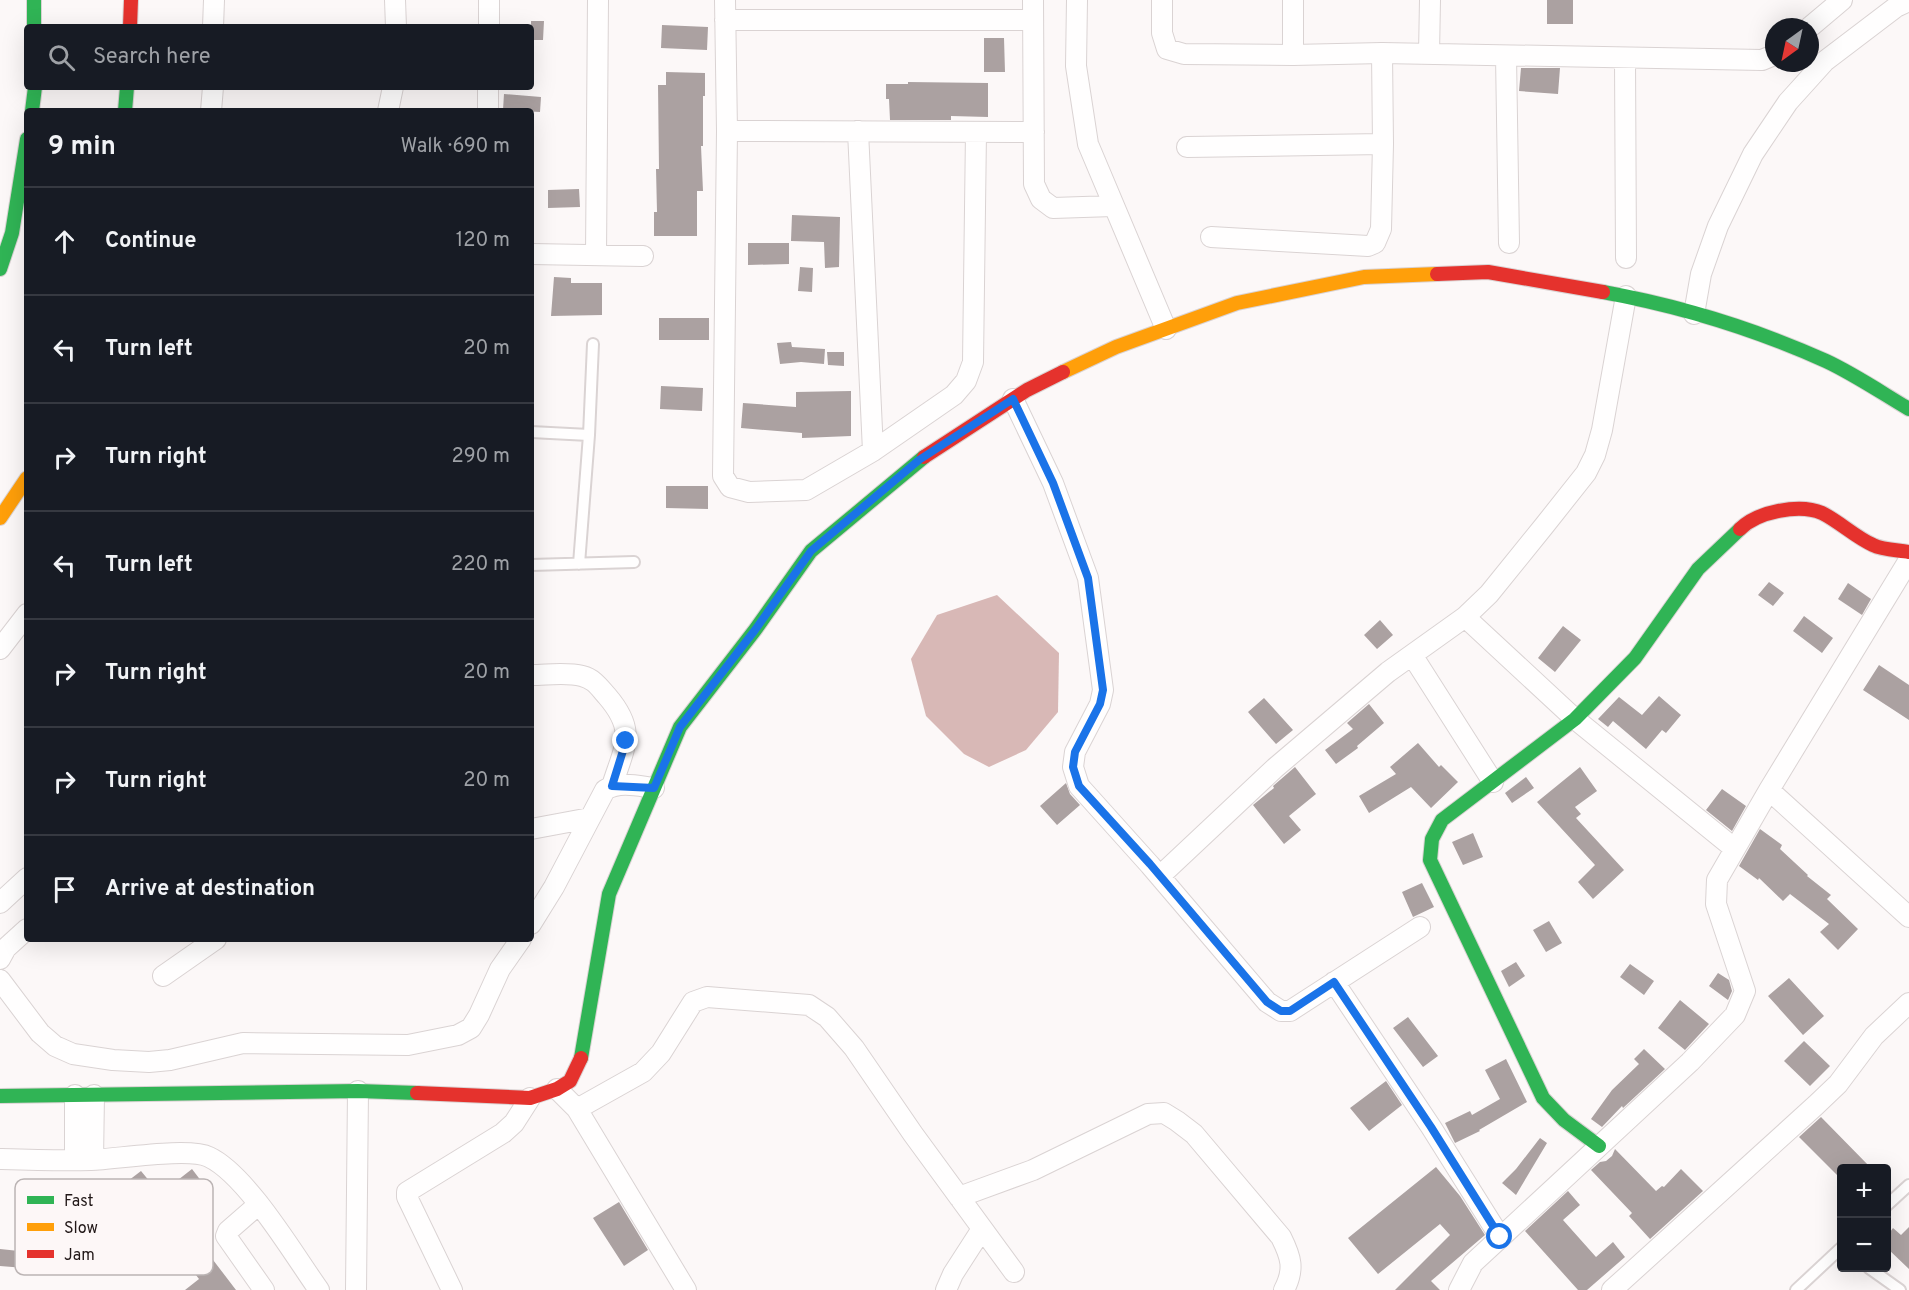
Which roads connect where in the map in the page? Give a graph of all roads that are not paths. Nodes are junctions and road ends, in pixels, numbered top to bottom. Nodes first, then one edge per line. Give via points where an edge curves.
1 (34, 0) edge
2 (130, 0) edge
3 (214, 0) edge
4 (395, 0) edge
5 (489, 0) edge
6 (598, 0) edge
7 (725, 0) edge
8 (1034, 0) edge
9 (1077, 0) edge
10 (1162, 0) edge
11 (1293, 0) edge
12 (1430, 0) edge
13 (1842, 0) edge
14 (1909, 1) edge
15 (1819, 19) edge
16 (726, 20) junction
17 (1033, 21) junction
18 (34, 24) edge
19 (130, 24) edge
20 (213, 24) edge
21 (396, 24) edge
22 (489, 24) edge
23 (1382, 53) junction
24 (1429, 54) junction
25 (1293, 56) junction
26 (1506, 56) junction
27 (1625, 59) junction
28 (1765, 59) edge
29 (35, 90) edge
30 (127, 90) edge
31 (213, 90) edge
32 (392, 90) edge
33 (488, 90) edge
34 (32, 108) edge
35 (125, 108) edge
36 (211, 108) edge
37 (389, 108) edge
38 (488, 108) edge
39 (726, 130) junction
40 (858, 131) junction
41 (976, 132) junction
42 (1034, 132) junction
43 (1383, 144) junction
44 (1187, 147) dead end
45 (24, 158) edge
46 (1113, 206) junction
47 (1211, 237) dead end
48 (1509, 243) dead end
49 (534, 254) edge
50 (596, 255) junction
51 (643, 256) dead end
52 (1626, 258) dead end
53 (0, 269) edge
54 (1626, 296) junction
55 (1694, 314) junction
56 (1166, 329) junction
57 (593, 344) dead end
58 (1013, 399) junction
59 (1909, 409) edge
60 (534, 432) edge
61 (589, 435) junction
62 (873, 451) junction
63 (24, 482) edge
64 (0, 518) edge
65 (1909, 552) edge
66 (1909, 560) edge
67 (634, 562) dead end
68 (579, 564) junction
69 (534, 565) edge
70 (1465, 617) junction
71 (24, 618) edge
72 (0, 649) edge
73 (1412, 655) junction
74 (534, 675) edge
75 (1575, 719) junction
76 (1492, 782) junction
77 (612, 786) junction
78 (654, 788) junction
79 (1769, 790) junction
80 (590, 818) junction
81 (534, 828) edge
82 (1735, 849) junction
83 (1160, 876) junction
84 (24, 881) edge
85 (0, 903) edge
86 (1909, 917) edge
87 (534, 919) edge
88 (1420, 927) dead end
89 (24, 932) edge
90 (212, 942) edge
91 (519, 942) edge
92 (0, 959) edge
93 (163, 976) dead end
94 (0, 980) edge
95 (1334, 982) junction
96 (1909, 1003) edge
97 (558, 1089) junction
98 (358, 1091) junction
99 (84, 1095) junction
100 (0, 1096) edge
101 (530, 1098) junction
102 (577, 1109) junction
103 (1599, 1146) junction
104 (0, 1159) edge
105 (84, 1160) junction
106 (1909, 1185) edge
107 (959, 1197) junction
108 (1891, 1202) edge
109 (259, 1204) junction
110 (982, 1229) junction
111 (1500, 1237) junction
112 (1837, 1251) edge
113 (1014, 1272) dead end
114 (1875, 1272) edge
115 (264, 1290) edge
116 (319, 1290) edge
117 (356, 1290) edge
118 (452, 1290) edge
119 (686, 1290) edge
120 (946, 1290) edge
121 (1284, 1290) edge
122 (1459, 1290) edge
123 (1612, 1290) edge
124 (1796, 1290) edge
125 (1900, 1290) edge

1 - 18 street
2 - 19 street
3 - 20 street
4 - 21 street
5 - 22 street
6 - 50 street
7 - 16 street
8 - 17 street
9 - 46 street via 1076,66 1088,144
10 - 25 street via 1162,33 1167,49 1184,54
11 - 25 street
12 - 24 street
13 - 15 street
14 - 55 street via 1825,61 1788,102 1753,154 1718,226 1701,274
16 - 17 street
16 - 39 street
17 - 42 street
23 - 24 street
23 - 25 street
23 - 43 street
24 - 26 street
26 - 27 street
26 - 48 street
27 - 28 street
27 - 52 street
29 - 34 street
30 - 35 street
31 - 36 street
32 - 37 street
33 - 38 street
39 - 40 street
39 - 62 street via 723,476 730,487 749,492 806,490
40 - 41 street
40 - 62 street
41 - 42 street
41 - 62 street via 973,362 966,381 954,395
42 - 46 street via 1034,184 1041,200 1053,208
43 - 44 street
43 - 47 street via 1381,229 1376,243 1368,246
45 - 53 street via 12,233
46 - 56 street
49 - 50 street
50 - 51 street
54 - 55 street
54 - 56 street via 1488,272 1364,277 1237,303
54 - 70 street via 1602,430 1586,473 1489,594
55 - 59 street via 1758,333 1828,362
56 - 58 street via 1116,347
57 - 61 lane
58 - 78 street via 919,460 811,551 680,727
58 - 83 street via 1053,483 1088,578 1103,690 1100,704 1075,752 1073,767 1079,786
60 - 61 lane
61 - 68 lane
63 - 64 street
65 - 75 street via 1875,546 1820,512 1789,509 1747,522 1698,569 1635,658
66 - 79 street
67 - 68 lane
68 - 69 lane
70 - 73 street
70 - 75 street
71 - 72 street
73 - 76 street
73 - 83 street via 1275,768
74 - 77 street via 580,675 595,682 623,717 626,741
75 - 76 street
75 - 82 street
76 - 103 street via 1442,820 1431,835 1430,860 1544,1098 1564,1120
77 - 78 street
77 - 80 street via 605,790
78 - 97 street via 609,894 583,1053 570,1081
79 - 82 street
79 - 86 street
80 - 81 street
80 - 87 street
82 - 103 street via 1717,880 1716,904 1744,991 1735,1015
83 - 95 street via 1267,1002 1281,1011 1290,1011
84 - 85 street
88 - 95 street
89 - 92 street
90 - 93 street
91 - 94 street via 471,1028 458,1035 408,1045 243,1043 149,1062 73,1054 40,1033
95 - 111 street
96 - 123 street via 1874,1036 1838,1084
97 - 101 street
97 - 102 street
98 - 99 street
98 - 101 street
98 - 117 street
99 - 100 street
99 - 105 street
101 - 118 street via 503,1133 407,1192
102 - 107 street via 643,1072 661,1053 693,1002 707,997 809,1005 827,1017 854,1048
102 - 119 street
103 - 111 street
104 - 105 street
105 - 109 street via 193,1152 210,1157 232,1174
106 - 108 lane
107 - 110 street
107 - 121 street via 1033,1170 1148,1114 1164,1113 1194,1134 1281,1237 1290,1255 1291,1277
109 - 115 street via 226,1236
109 - 116 street
110 - 113 street
110 - 120 street
111 - 122 street via 1473,1263
112 - 124 lane
114 - 125 lane

